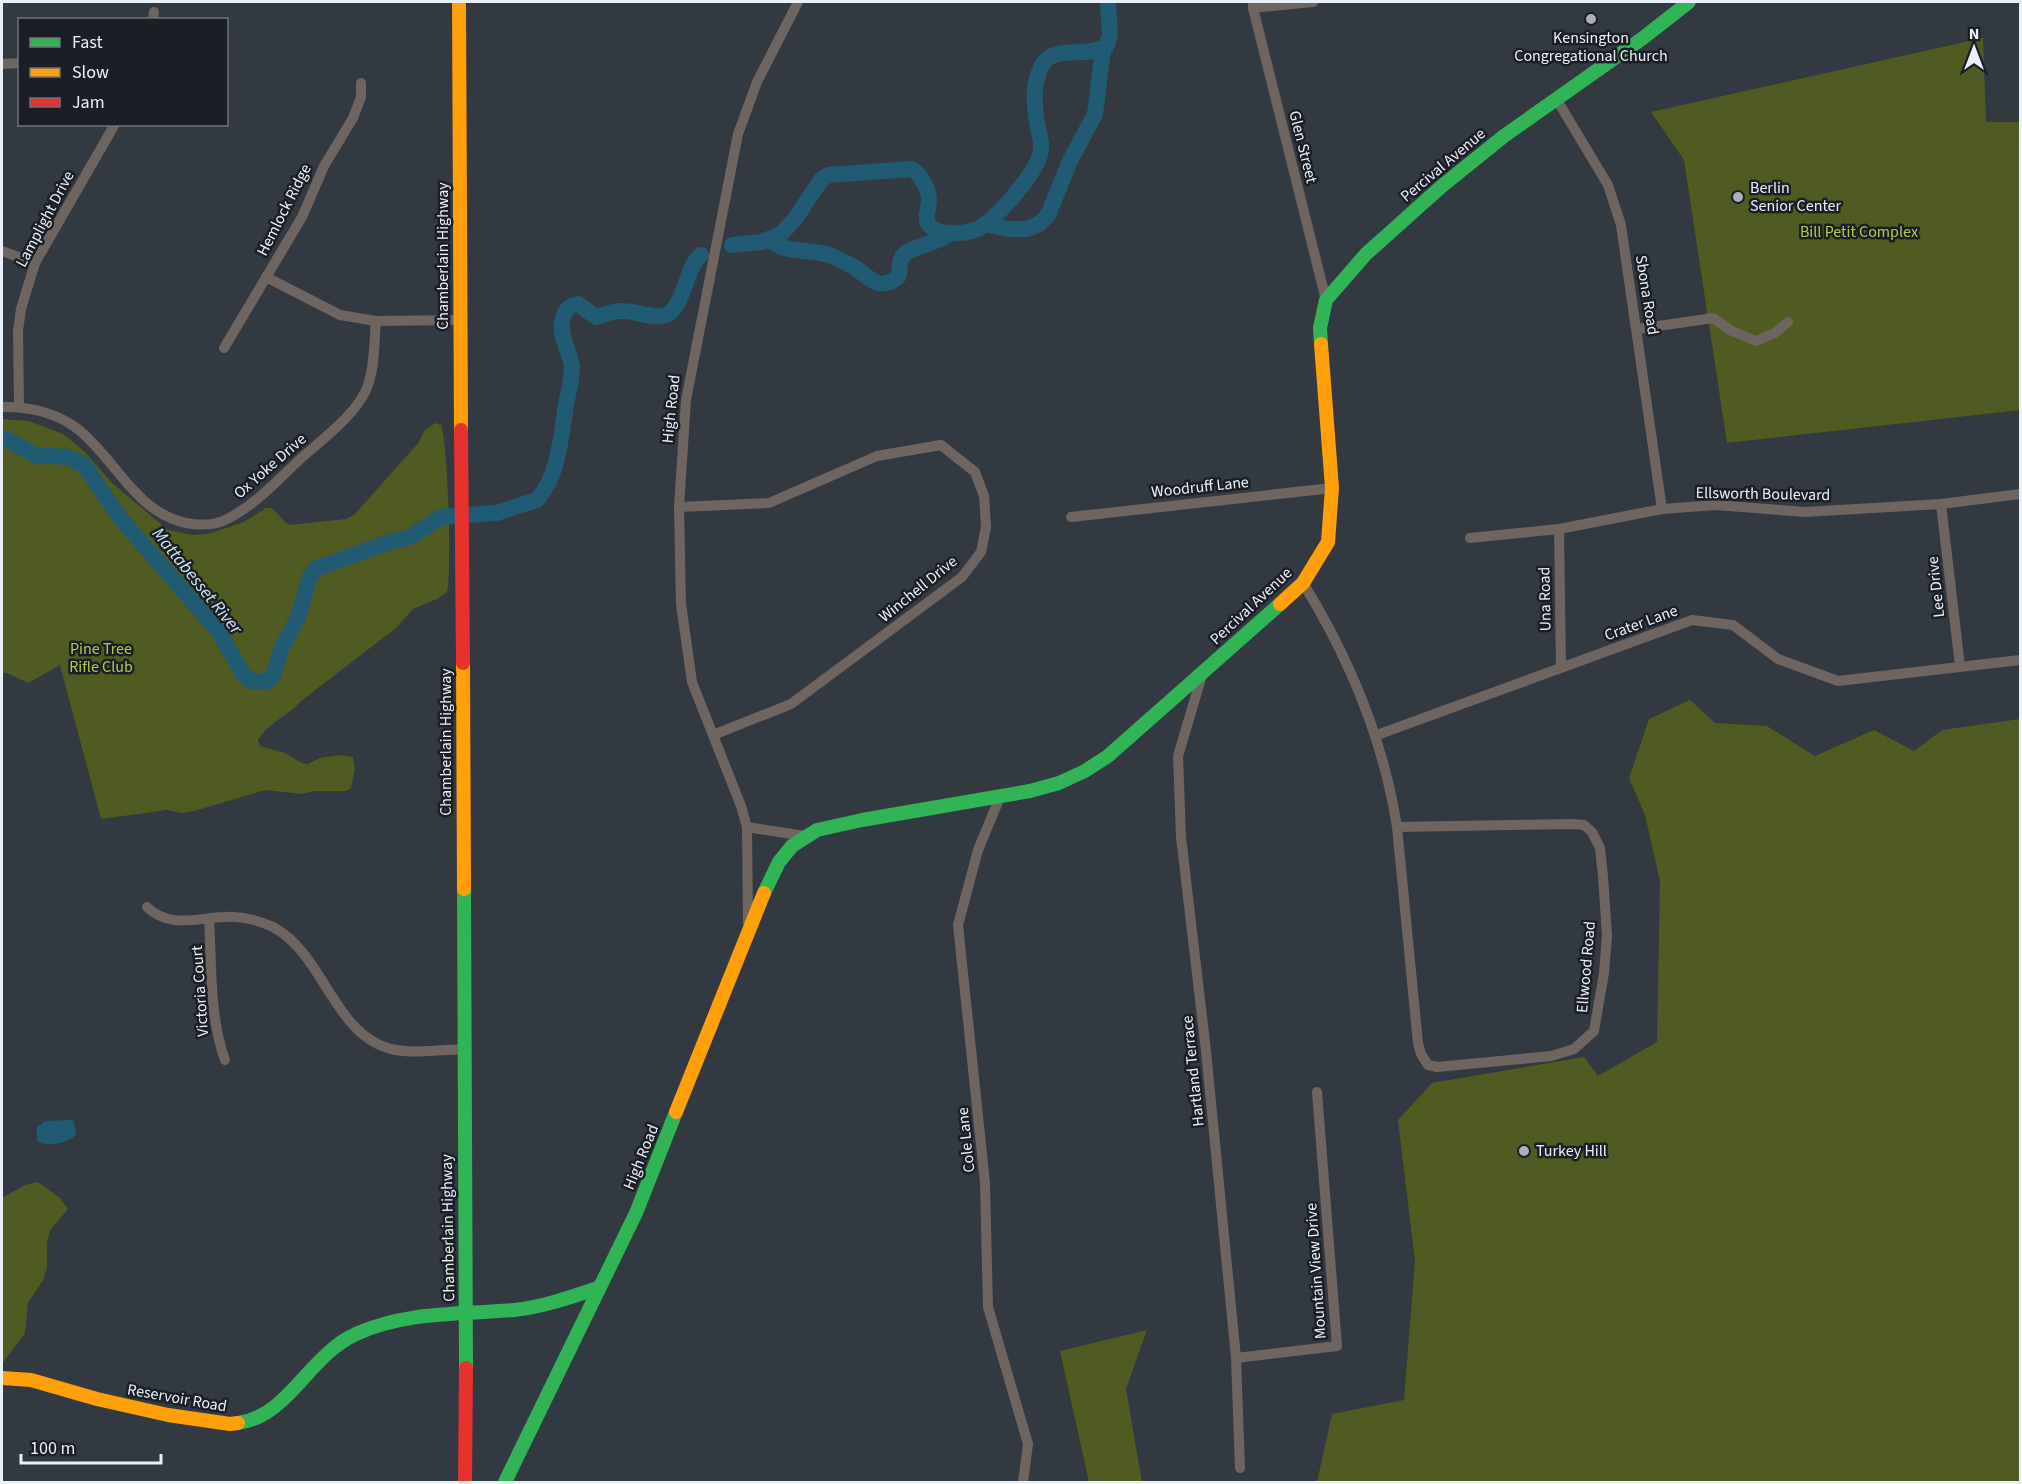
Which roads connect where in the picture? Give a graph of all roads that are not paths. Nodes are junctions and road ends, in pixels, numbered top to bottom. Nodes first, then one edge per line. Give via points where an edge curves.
1 (459, 2) edge
2 (798, 2) edge
3 (1313, 2) edge
4 (1689, 2) edge
5 (1253, 5) edge
6 (18, 63) edge
7 (2, 64) edge
8 (361, 83) dead end
9 (1557, 99) junction
10 (114, 126) edge
11 (2, 251) edge
12 (35, 263) junction
13 (266, 277) junction
14 (1326, 300) junction
15 (460, 320) junction
16 (376, 321) junction
17 (1788, 322) dead end
18 (1638, 329) junction
19 (224, 348) dead end
20 (20, 406) junction
21 (2, 407) edge
22 (1332, 488) junction
23 (2020, 494) edge
24 (1941, 504) junction
25 (679, 507) junction
26 (1662, 509) junction
27 (1071, 517) dead end
28 (1559, 529) junction
29 (1470, 538) dead end
30 (1303, 583) junction
31 (2020, 660) edge
32 (1960, 666) junction
33 (1562, 668) junction
34 (1202, 674) junction
35 (713, 735) junction
36 (1377, 735) junction
37 (1000, 797) junction
38 (747, 827) junction
39 (1397, 827) junction
40 (806, 836) junction
41 (147, 907) dead end
42 (210, 919) junction
43 (748, 932) junction
44 (463, 1049) junction
45 (225, 1060) dead end
46 (1317, 1092) dead end
47 (598, 1288) junction
48 (466, 1312) junction
49 (1236, 1358) junction
50 (2, 1378) edge
51 (1240, 1468) dead end
52 (465, 1482) edge
53 (506, 1482) edge
54 (1023, 1482) edge

1 - 15 main road, Chamberlain Highway
2 - 25 street, High Road via 757,82 738,134 686,400
3 - 5 street
4 - 9 main road, Percival Avenue
5 - 14 street, Glen Street
6 - 7 street
8 - 13 street, Hemlock Ridge via 361,97 353,118
9 - 14 main road, Percival Avenue via 1442,186 1366,254
9 - 18 street, Sbona Road via 1608,185 1621,225
10 - 12 street, Lamplight Drive
11 - 12 street
12 - 20 street, Lamplight Drive via 18,331
13 - 16 street via 340,315
13 - 19 street, Hemlock Ridge
14 - 22 main road, Percival Avenue via 1320,328
15 - 16 street
15 - 44 main road, Chamberlain Highway
16 - 20 street, Ox Yoke Drive via 368,385 359,401 264,493 221,522 179,522 158,513 78,429
17 - 18 street via 1756,341 1713,318
18 - 26 street, Sbona Road
20 - 21 street, Ox Yoke Drive
22 - 27 street, Woodruff Lane
22 - 30 main road, Percival Avenue via 1328,542
23 - 24 street, Ellsworth Boulevard
24 - 26 street, Ellsworth Boulevard via 1805,512 1716,505
24 - 32 street, Lee Drive
25 - 35 street, High Road via 681,604 692,682
25 - 35 street, Winchell Drive via 769,502 877,456 941,445 975,472 984,496 986,527 981,552 962,577 790,704
26 - 28 street, Ellsworth Boulevard
28 - 29 street, Ellsworth Boulevard
28 - 33 street, Una Road
30 - 34 main road, Percival Avenue
30 - 36 street, Ellwood Road via 1359,689
31 - 32 street, Crater Lane
32 - 33 street, Crater Lane via 1838,681 1778,659 1733,625 1692,620
33 - 36 street, Crater Lane
34 - 37 main road, Percival Avenue via 1108,756 1085,771 1059,783
34 - 49 street, Hartland Terrace via 1178,756 1181,837
35 - 38 street, High Road
36 - 39 street, Ellwood Road
37 - 40 main road, Percival Avenue via 862,820
37 - 54 street, Cole Lane via 978,850 958,925 985,1183 988,1307 1028,1444
38 - 40 street
38 - 43 street, High Road
39 - 39 street, Ellwood Road via 1418,1043 1428,1065 1551,1056 1584,1042 1594,1031 1607,936 1600,848 1592,832 1584,825 1573,824
40 - 43 main road, Percival Avenue via 792,846 769,880
41 - 42 street via 160,918 172,921
42 - 44 street via 241,917 283,933 306,955 346,1015 369,1040 403,1051
42 - 45 street, Victoria Court via 215,1024
43 - 47 main road, High Road via 636,1213
44 - 48 main road, Chamberlain Highway
46 - 49 street, Mountain View Drive via 1336,1346
47 - 48 main road, Reservoir Road via 545,1305
47 - 53 main road, High Road
48 - 50 main road, Reservoir Road via 393,1321 351,1336 334,1346 274,1409 247,1422 199,1421 96,1399 31,1380
48 - 52 main road, Chamberlain Highway
49 - 51 street, Hartland Terrace

